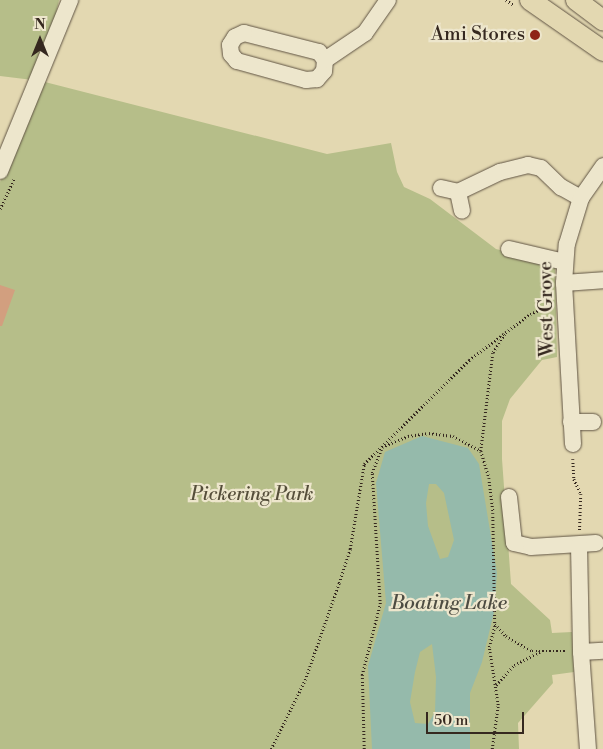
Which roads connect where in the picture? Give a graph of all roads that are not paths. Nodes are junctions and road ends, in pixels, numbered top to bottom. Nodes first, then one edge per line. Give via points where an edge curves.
1 (70, 0) edge
2 (388, 0) edge
3 (530, 0) edge
4 (576, 0) edge
5 (603, 20) edge
6 (603, 51) edge
7 (325, 60) junction
8 (603, 166) edge
9 (0, 171) edge
10 (441, 188) dead end
11 (458, 192) junction
12 (581, 198) junction
13 (462, 211) dead end
14 (509, 249) dead end
15 (566, 262) junction
16 (603, 280) edge
17 (564, 283) junction
18 (571, 422) junction
19 (593, 422) dead end
20 (573, 444) road end
21 (509, 497) dead end
22 (596, 543) dead end
23 (580, 546) junction
24 (603, 650) edge
25 (573, 652) junction
26 (588, 749) edge

1 - 9 street
2 - 7 street via 365,34
3 - 6 main road
4 - 5 main road
7 - 7 street via 321,76 306,80 237,61 231,54 230,45 239,34 249,34 314,50
8 - 12 street, West Grove
10 - 11 street
11 - 12 street via 500,172 528,165 541,168 561,187
11 - 13 street
12 - 15 street, West Grove via 567,244
14 - 15 street
15 - 17 street, West Grove
16 - 17 street
17 - 18 street, West Grove
18 - 19 street
18 - 20 street, West Grove
21 - 23 street via 514,544
22 - 23 street
23 - 25 street
24 - 25 street
25 - 26 street

